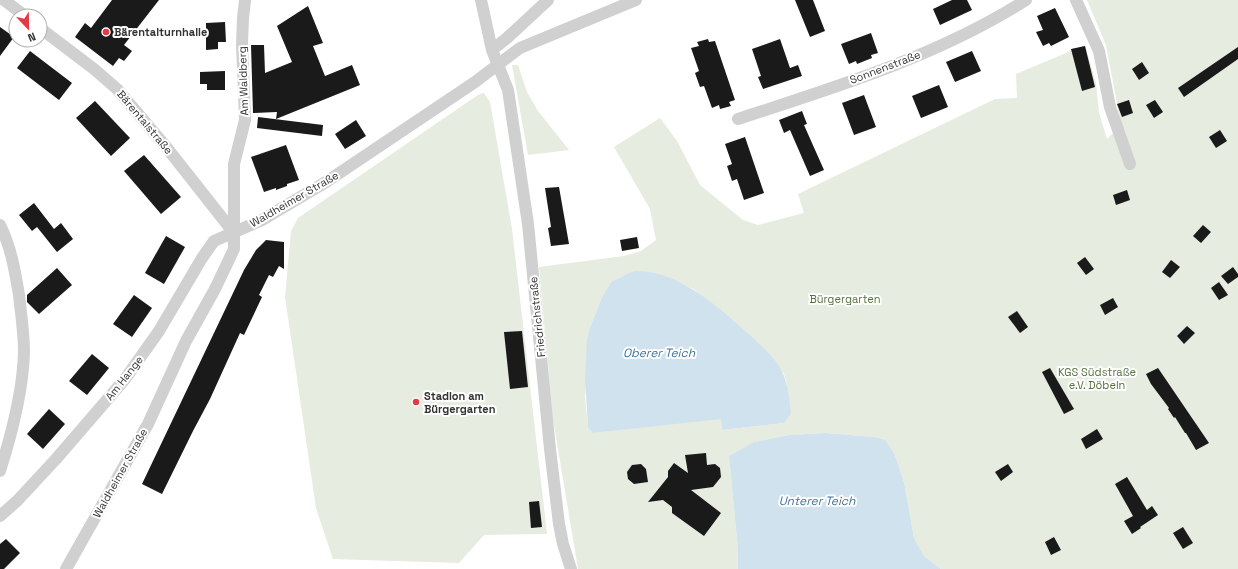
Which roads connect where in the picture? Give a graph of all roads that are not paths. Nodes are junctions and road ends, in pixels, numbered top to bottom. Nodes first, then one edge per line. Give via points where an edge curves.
1 (4, 0) edge
2 (245, 0) edge
3 (481, 0) edge
4 (548, 0) edge
5 (636, 0) edge
6 (1026, 0) edge
7 (1076, 0) edge
8 (14, 8) edge
9 (48, 34) edge
10 (492, 50) junction
11 (498, 65) junction
12 (738, 119) dead end
13 (1130, 164) dead end
14 (0, 225) edge
15 (234, 233) junction
16 (0, 471) edge
17 (0, 516) edge
18 (66, 569) edge
19 (571, 569) edge

1 - 8 street
2 - 15 street, Am Waldberg via 242,44 245,120 234,164
3 - 10 street, Friedrichstraße
4 - 10 street
5 - 11 street, Waldheimer Straße via 520,48
6 - 12 street, Sonnenstraße via 963,36 923,53 860,78
7 - 13 street via 1099,51 1110,106
9 - 15 street, Bärentalstraße via 118,89
10 - 11 street, Friedrichstraße
11 - 15 street, Waldheimer Straße via 326,182 262,220
11 - 19 street, Friedrichstraße via 508,90 528,224 559,524
14 - 16 street via 13,261 24,330 24,353 17,406
15 - 17 street, Am Hange via 214,241 159,331 125,379 56,459
15 - 18 street, Waldheimer Straße via 234,249 186,341 148,424

